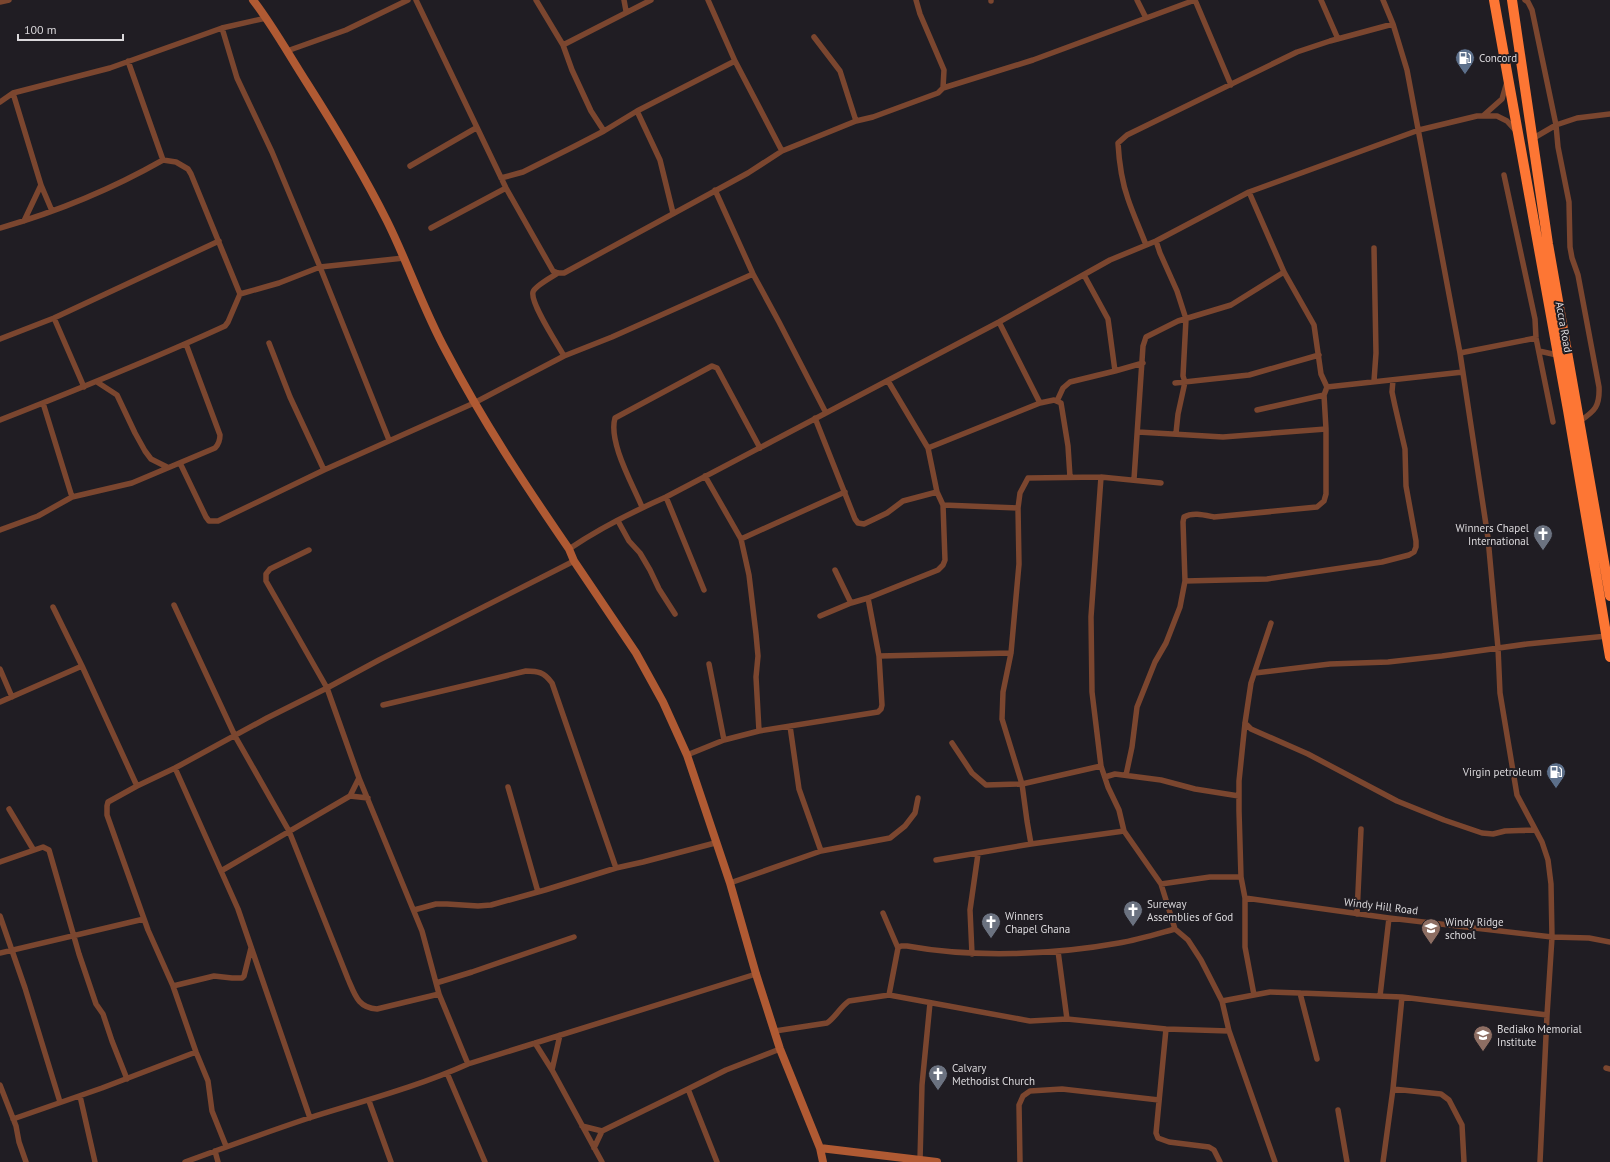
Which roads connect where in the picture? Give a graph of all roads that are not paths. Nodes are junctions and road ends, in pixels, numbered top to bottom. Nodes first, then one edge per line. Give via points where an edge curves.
1 (8, 0) edge
2 (253, 0) edge
3 (408, 0) edge
4 (416, 0) edge
5 (536, 0) edge
6 (624, 0) edge
7 (651, 0) edge
8 (708, 0) edge
9 (916, 0) edge
10 (1137, 0) edge
11 (1195, 0) edge
12 (1321, 0) edge
13 (1383, 0) edge
14 (1494, 0) edge
15 (1512, 0) edge
16 (1525, 0) edge
17 (0, 2) edge
18 (626, 12) junction
19 (266, 18) junction
20 (1146, 18) junction
21 (1393, 24) junction
22 (222, 28) junction
23 (814, 37) dead end
24 (1338, 39) junction
25 (563, 45) junction
26 (287, 51) junction
27 (128, 61) junction
28 (735, 61) junction
29 (1508, 80) junction
30 (1231, 85) junction
31 (943, 88) junction
32 (13, 93) junction
33 (0, 102) edge
34 (637, 111) junction
35 (1610, 114) edge
36 (1484, 115) junction
37 (856, 121) junction
38 (1556, 124) junction
39 (476, 128) junction
40 (1419, 130) junction
41 (604, 131) junction
42 (1518, 134) junction
43 (1532, 138) junction
44 (782, 150) junction
45 (162, 160) junction
46 (410, 166) dead end
47 (1504, 175) dead end
48 (501, 178) junction
49 (41, 185) junction
50 (506, 188) junction
51 (715, 190) junction
52 (1249, 192) junction
53 (52, 211) junction
54 (673, 214) junction
55 (24, 221) junction
56 (0, 228) edge
57 (431, 228) dead end
58 (1156, 240) junction
59 (219, 241) junction
60 (1146, 245) junction
61 (1374, 248) dead end
62 (404, 258) junction
63 (320, 267) junction
64 (1284, 272) junction
65 (558, 273) junction
66 (753, 274) junction
67 (1084, 275) junction
68 (240, 294) junction
69 (54, 318) junction
70 (1186, 319) junction
71 (999, 322) junction
72 (1536, 338) junction
73 (0, 339) edge
74 (269, 343) dead end
75 (186, 344) junction
76 (1539, 352) junction
77 (1460, 353) junction
78 (1319, 355) junction
79 (1557, 355) junction
80 (564, 356) junction
81 (1143, 363) junction
82 (1115, 371) junction
83 (1463, 372) junction
84 (1393, 380) junction
85 (888, 381) junction
86 (1374, 381) junction
87 (96, 382) junction
88 (1185, 382) junction
89 (1175, 383) dead end
90 (84, 387) junction
91 (1327, 387) junction
92 (1324, 395) junction
93 (1058, 401) junction
94 (1040, 402) junction
95 (43, 403) junction
96 (474, 403) junction
97 (1257, 410) dead end
98 (826, 413) junction
99 (814, 418) junction
100 (0, 420) edge
101 (1580, 421) junction
102 (1553, 422) dead end
103 (1326, 429) junction
104 (1138, 432) junction
105 (1176, 433) junction
106 (389, 440) junction
107 (760, 448) junction
108 (928, 448) junction
109 (180, 463) junction
110 (167, 467) junction
111 (324, 470) junction
112 (705, 476) junction
113 (1070, 477) junction
114 (1101, 477) junction
115 (1134, 479) junction
116 (1161, 483) dead end
117 (845, 492) junction
118 (937, 492) junction
119 (72, 497) junction
120 (666, 497) junction
121 (942, 505) junction
122 (642, 507) junction
123 (1018, 508) junction
124 (618, 521) junction
125 (0, 530) edge
126 (741, 539) junction
127 (569, 548) junction
128 (310, 550) dead end
129 (574, 561) junction
130 (835, 570) dead end
131 (1185, 581) junction
132 (704, 590) dead end
133 (1610, 596) edge
134 (868, 598) junction
135 (851, 603) junction
136 (174, 605) dead end
137 (53, 607) dead end
138 (675, 614) dead end
139 (820, 616) dead end
140 (1271, 623) dead end
141 (1607, 636) junction
142 (1498, 648) junction
143 (1011, 653) junction
144 (879, 656) junction
145 (1610, 658) edge
146 (708, 664) dead end
147 (82, 666) junction
148 (0, 669) edge
149 (1255, 673) junction
150 (327, 688) junction
151 (12, 696) junction
152 (0, 702) edge
153 (383, 706) dead end
154 (1244, 723) junction
155 (790, 726) junction
156 (759, 731) junction
157 (235, 736) junction
158 (724, 740) junction
159 (952, 743) dead end
160 (687, 755) junction
161 (1101, 766) junction
162 (176, 768) junction
163 (1126, 775) junction
164 (1105, 776) junction
165 (359, 778) junction
166 (1022, 784) junction
167 (137, 786) junction
168 (508, 787) dead end
169 (350, 796) junction
170 (1239, 796) junction
171 (368, 798) junction
172 (918, 798) dead end
173 (9, 809) dead end
174 (1361, 829) dead end
175 (1535, 830) junction
176 (289, 831) junction
177 (1124, 831) junction
178 (715, 843) junction
179 (1031, 844) junction
180 (33, 849) junction
181 (821, 851) junction
182 (978, 854) junction
183 (936, 860) dead end
184 (0, 862) edge
185 (616, 868) junction
186 (221, 871) junction
187 (1241, 877) junction
188 (730, 883) junction
189 (1161, 884) junction
190 (538, 892) junction
191 (1245, 898) junction
192 (414, 910) junction
193 (883, 913) dead end
194 (1357, 914) junction
195 (0, 916) edge
196 (1389, 918) junction
197 (144, 919) junction
198 (1175, 930) junction
199 (74, 936) junction
200 (574, 937) dead end
201 (1552, 937) junction
202 (1610, 942) edge
203 (251, 947) junction
204 (898, 948) junction
205 (12, 949) junction
206 (1058, 951) junction
207 (0, 953) edge
208 (972, 954) junction
209 (756, 974) junction
210 (436, 983) junction
211 (173, 986) junction
212 (1300, 993) junction
213 (439, 994) junction
214 (889, 995) junction
215 (1254, 996) junction
216 (1380, 996) junction
217 (1402, 997) junction
218 (1222, 1001) junction
219 (930, 1003) junction
220 (1547, 1015) junction
221 (1067, 1019) junction
222 (1166, 1029) junction
223 (774, 1031) junction
224 (1229, 1031) junction
225 (560, 1035) junction
226 (535, 1043) junction
227 (780, 1049) junction
228 (196, 1052) junction
229 (1317, 1059) dead end
230 (468, 1064) junction
231 (552, 1070) junction
232 (447, 1073) junction
233 (127, 1079) junction
234 (0, 1085) edge
235 (688, 1089) junction
236 (1393, 1089) junction
237 (80, 1096) junction
238 (1160, 1100) junction
239 (369, 1101) junction
240 (60, 1102) junction
241 (1338, 1110) dead end
242 (310, 1118) junction
243 (13, 1119) junction
244 (582, 1126) junction
245 (602, 1130) junction
246 (226, 1146) junction
247 (594, 1148) junction
248 (820, 1148) junction
249 (215, 1151) junction
250 (920, 1160) junction
251 (26, 1162) edge
252 (95, 1162) edge
253 (185, 1162) edge
254 (218, 1162) edge
255 (391, 1162) edge
256 (485, 1162) edge
257 (602, 1162) edge
258 (717, 1162) edge
259 (823, 1162) edge
260 (937, 1162) edge
261 (1020, 1162) edge
262 (1220, 1162) edge
263 (1275, 1162) edge
264 (1347, 1162) edge
265 (1384, 1162) edge
266 (1464, 1162) edge
267 (1540, 1162) edge

1 - 17 street
2 - 19 street
3 - 26 street via 346,30
4 - 39 street
5 - 25 street
6 - 18 street
7 - 18 street
8 - 28 street
9 - 31 street via 944,70
10 - 20 street
11 - 20 street
11 - 30 street
12 - 24 street
13 - 21 street
14 - 29 highway, Accra Road
15 - 43 highway, Accra Road
16 - 38 street via 1532,10
18 - 25 street
19 - 22 street
19 - 26 street
20 - 31 street via 1033,60
21 - 24 street
21 - 40 street via 1407,70
22 - 27 street
22 - 63 street via 237,78 272,152
23 - 37 street via 840,71
24 - 30 street via 1297,52
25 - 41 street via 591,111
26 - 62 street via 351,156
27 - 32 street
27 - 45 street
28 - 34 street
28 - 44 street
29 - 36 street via 1502,99
29 - 42 highway, Accra Road
30 - 60 street via 1127,135 1118,144 1118,158 1127,198
31 - 37 street via 938,94
32 - 33 street
32 - 49 street
34 - 41 street
34 - 54 street via 660,160
35 - 38 street via 1577,118
36 - 40 street
36 - 42 street via 1497,116 1507,121
37 - 44 street
38 - 43 street
38 - 101 street via 1569,202 1570,247 1578,275 1600,397 1596,408
39 - 46 street
39 - 48 street
40 - 52 street
40 - 77 street
41 - 48 street via 523,172
42 - 79 highway, Accra Road
43 - 101 highway, Accra Road
44 - 51 street via 748,173
45 - 53 street via 110,187
45 - 59 street via 176,162 188,169
47 - 72 street via 1535,319
48 - 50 street
49 - 53 street
49 - 55 street
50 - 57 street
50 - 65 street via 553,271
51 - 54 street
51 - 66 street
52 - 58 street
52 - 64 street
53 - 55 street
54 - 65 street via 564,273
55 - 56 street
58 - 60 street
58 - 70 street
59 - 68 street
59 - 69 street
60 - 67 street via 1110,260
61 - 86 street
62 - 63 street
62 - 96 street via 435,330
63 - 68 street via 279,283
63 - 106 street
64 - 70 street via 1231,305
64 - 78 street via 1314,325
65 - 80 street via 535,288 533,298
66 - 80 street
66 - 98 street
67 - 71 street
67 - 82 street via 1108,319
68 - 75 street via 225,326
69 - 73 street
69 - 90 street
70 - 81 street via 1146,337
70 - 88 street
71 - 85 street
71 - 94 street
72 - 76 street
72 - 77 street
74 - 111 street via 290,397
75 - 87 street
75 - 109 street via 220,441 215,448
76 - 79 street
76 - 102 street
77 - 83 street
78 - 88 street via 1249,375
78 - 91 street via 1321,374
79 - 141 highway, Accra Road
80 - 96 street
81 - 82 street
81 - 104 street
82 - 93 street via 1070,382 1063,388
83 - 84 street
83 - 142 street via 1488,538
84 - 86 street
84 - 131 street via 1392,392 1405,449 1406,486 1416,541 1414,552 1382,562 1267,580
85 - 98 street
85 - 108 street
86 - 91 street
87 - 90 street
87 - 110 street via 117,395 145,451 152,459
88 - 89 street
88 - 105 street
90 - 95 street
91 - 92 street
92 - 97 street
92 - 103 street
93 - 94 street
93 - 113 street via 1061,403 1068,446
94 - 108 street
95 - 100 street
95 - 119 street
96 - 106 street
96 - 127 street via 517,474
98 - 99 street
99 - 107 street
99 - 117 street
101 - 133 highway, Accra Road
103 - 105 street via 1223,437
103 - 131 street via 1324,501 1316,507 1309,508 1214,517 1202,514 1184,517
104 - 105 street
104 - 115 street
106 - 111 street
107 - 112 street
107 - 122 street via 717,368 712,366 615,418 613,427 620,457
108 - 118 street
109 - 110 street
109 - 111 street via 206,517 213,522
110 - 119 street via 132,483
112 - 120 street
112 - 126 street
113 - 114 street
113 - 123 street via 1028,478 1020,493
114 - 115 street
114 - 161 street via 1091,617 1092,692
115 - 116 street
117 - 118 street via 855,519 858,523 864,524 887,513 903,501
117 - 126 street
118 - 121 street
119 - 125 street via 38,516
120 - 122 street
120 - 132 street
121 - 123 street
121 - 134 street via 945,560 943,565 938,570
122 - 124 street
123 - 143 street via 1018,564
124 - 127 street
124 - 138 street via 629,541 640,553
126 - 156 street via 749,575 756,634
127 - 129 street
128 - 150 street via 270,569 266,574 266,581
129 - 150 street
129 - 160 street via 636,653 663,702
130 - 135 street
131 - 163 street via 1173,628 1155,662 1137,707
134 - 135 street
134 - 144 street
135 - 139 street
136 - 157 street
137 - 147 street
140 - 149 street
141 - 142 street
141 - 145 highway, Accra Road
142 - 149 street via 1396,661 1330,664
142 - 175 street via 1500,693 1517,795
143 - 144 street
143 - 166 street via 1003,692 1002,719
144 - 155 street via 882,705 878,712
146 - 158 street
147 - 151 street
147 - 167 street
148 - 151 street
149 - 154 street
150 - 157 street
150 - 165 street
151 - 152 street
153 - 185 street via 526,671 538,671 547,675 552,682
154 - 170 street
154 - 175 street via 1251,729 1308,754 1397,801 1444,820 1482,833
155 - 156 street
155 - 181 street via 799,789
156 - 158 street
157 - 162 street
157 - 176 street
158 - 160 street
159 - 166 street via 972,773 986,785
160 - 178 street
161 - 164 street
161 - 166 street
162 - 167 street
162 - 186 street
163 - 164 street
163 - 170 street
164 - 177 street via 1119,810
165 - 169 street
165 - 171 street
166 - 179 street
167 - 197 street via 108,802 107,815
168 - 190 street
169 - 171 street
169 - 176 street
170 - 187 street
171 - 192 street
172 - 181 street via 915,813 905,826 890,838
173 - 180 street
174 - 194 street
175 - 201 street via 1542,842 1549,866
176 - 186 street
176 - 213 street via 357,999 363,1005 377,1009
177 - 179 street
177 - 189 street
178 - 185 street
178 - 188 street
179 - 182 street
180 - 184 street
180 - 199 street via 43,847 49,850
181 - 188 street
182 - 183 street
182 - 208 street via 970,910
185 - 190 street
186 - 203 street
187 - 189 street via 1210,877
187 - 191 street
188 - 209 street
189 - 198 street
190 - 192 street via 491,905 436,904
191 - 194 street, Windy Hill Road
191 - 215 street via 1245,947
192 - 210 street
193 - 204 street
194 - 196 street, Windy Hill Road
195 - 205 street
196 - 201 street, Windy Hill Road
196 - 216 street
197 - 199 street
197 - 211 street
198 - 206 street via 1121,943
198 - 218 street via 1188,940
199 - 205 street
199 - 233 street via 96,1004 103,1014
200 - 210 street
201 - 202 street, Windy Hill Road via 1589,938
201 - 220 street
203 - 211 street via 242,978 214,976
203 - 242 street
204 - 208 street via 907,946
204 - 214 street
205 - 207 street
205 - 240 street
206 - 208 street
206 - 221 street
209 - 223 street
209 - 225 street
210 - 213 street
211 - 228 street
212 - 215 street via 1270,992
212 - 216 street
212 - 229 street
213 - 230 street
214 - 219 street
214 - 223 street via 849,1001 827,1023
215 - 218 street
216 - 217 street
217 - 220 street
217 - 236 street
218 - 224 street
219 - 221 street via 1030,1021
219 - 250 street via 922,1085
220 - 267 street
221 - 222 street
222 - 224 street
222 - 238 street
223 - 227 street
224 - 263 street
225 - 226 street
225 - 231 street
226 - 230 street
226 - 231 street
227 - 235 street via 726,1070
227 - 248 street
228 - 233 street
228 - 246 street via 208,1081 212,1111
230 - 232 street
231 - 244 street
232 - 239 street
232 - 256 street
233 - 237 street
234 - 243 street
235 - 245 street
235 - 258 street
236 - 265 street
236 - 266 street via 1442,1094 1449,1100 1462,1125
237 - 240 street
237 - 252 street
238 - 261 street via 1062,1089 1030,1091 1023,1096 1019,1105
238 - 262 street via 1156,1133 1158,1138 1169,1142 1209,1147 1214,1150
239 - 242 street
239 - 255 street
240 - 243 street
241 - 264 street
242 - 246 street
243 - 251 street
244 - 245 street
244 - 247 street
245 - 247 street
246 - 249 street
247 - 257 street
248 - 250 street
248 - 259 street
249 - 253 street
249 - 254 street
250 - 260 street

